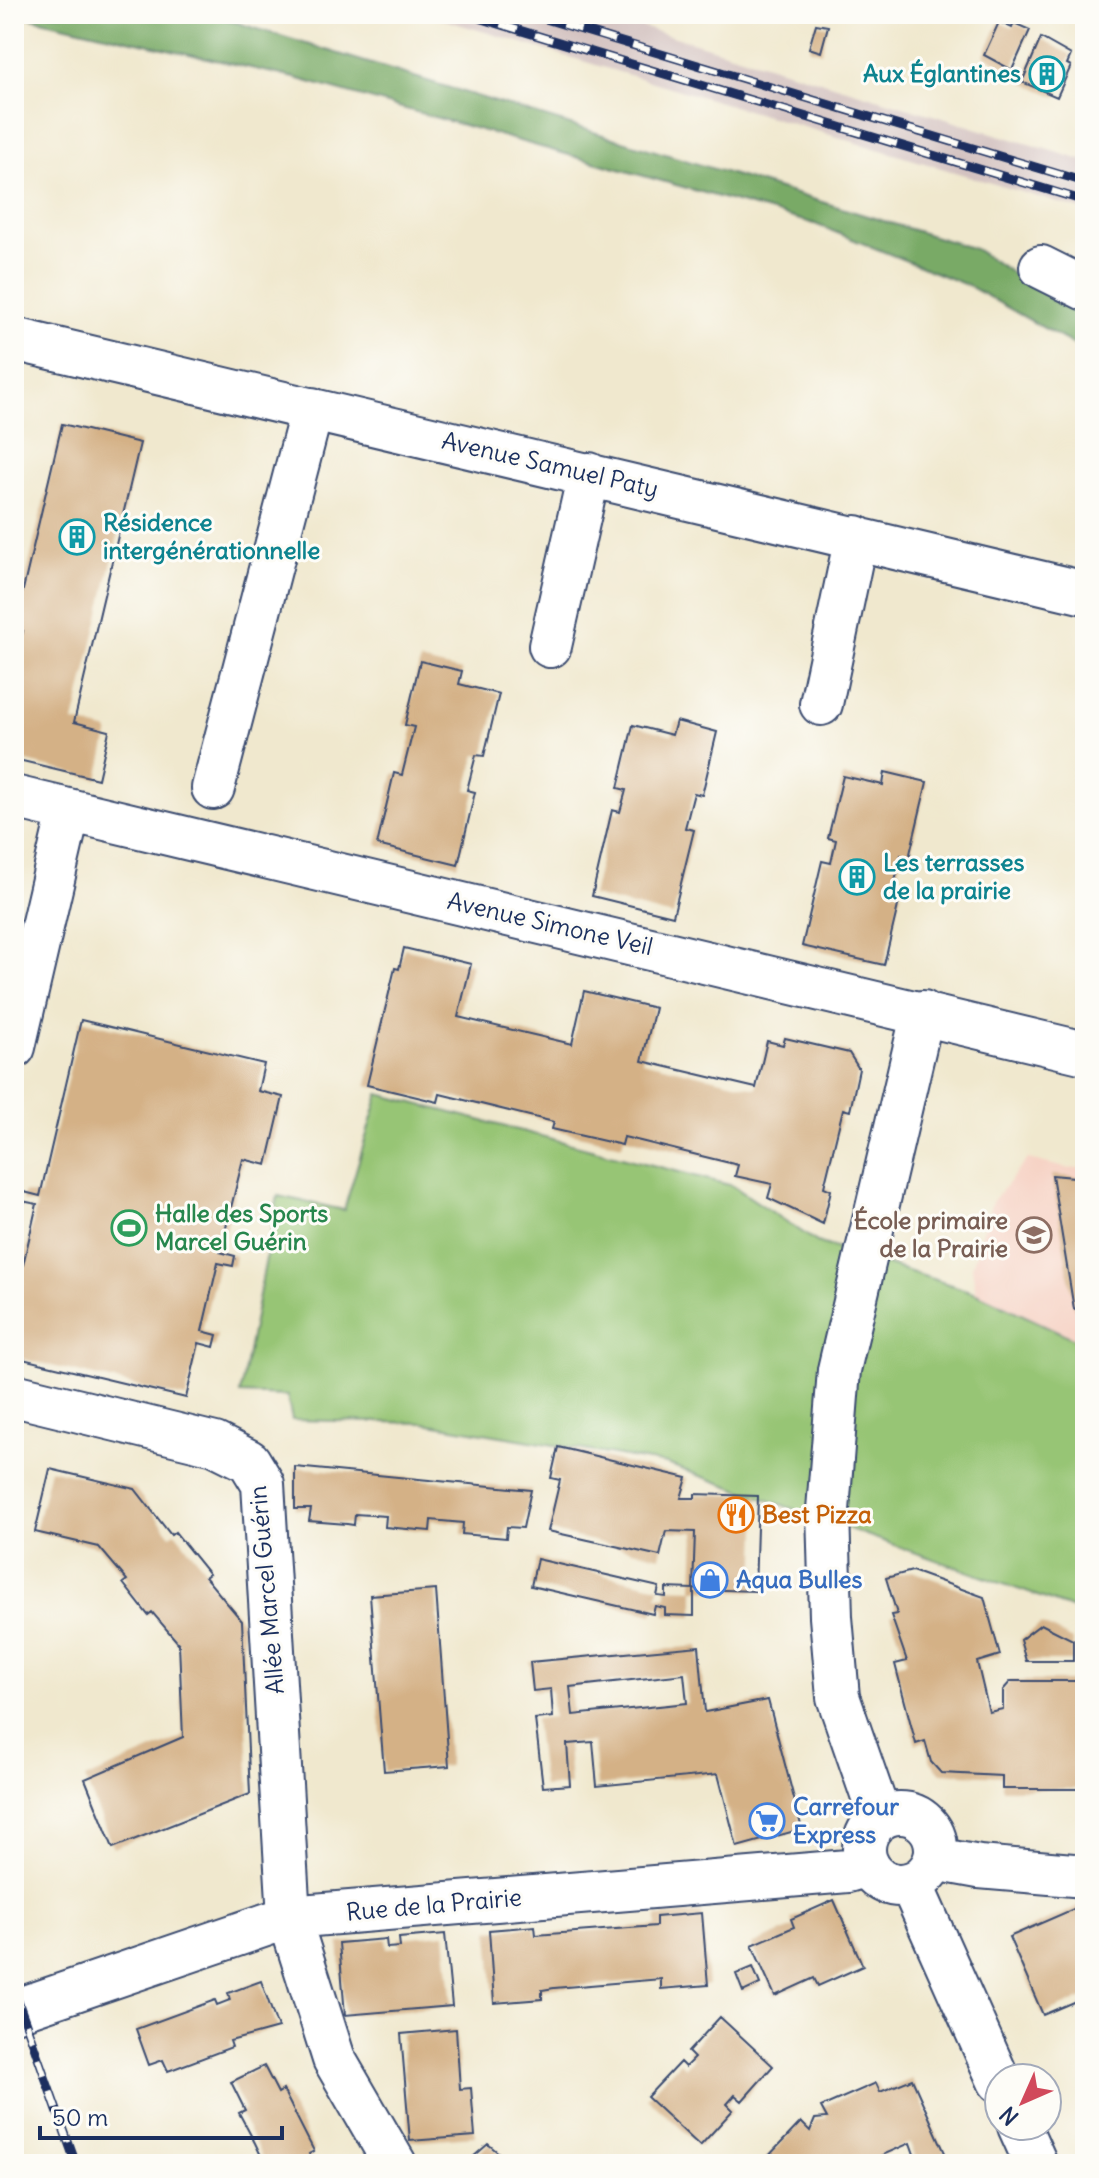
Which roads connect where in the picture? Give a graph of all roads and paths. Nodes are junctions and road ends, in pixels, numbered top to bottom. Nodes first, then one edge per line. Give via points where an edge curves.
1 (1041, 267) dead end
2 (1085, 289) edge
3 (14, 339) edge
4 (312, 409) junction
5 (589, 474) junction
6 (856, 537) junction
7 (1085, 593) edge
8 (550, 646) dead end
9 (821, 704) dead end
10 (213, 788) dead end
11 (14, 797) edge
12 (69, 811) junction
13 (923, 1012) junction
14 (14, 1047) edge
15 (1085, 1053) edge
16 (14, 1395) edge
17 (880, 1818) junction
18 (868, 1865) junction
19 (923, 1871) junction
20 (1085, 1876) edge
21 (289, 1917) junction
22 (14, 2011) edge
23 (992, 2062) edge
24 (1026, 2142) edge
25 (395, 2164) edge
26 (1036, 2164) edge

1 - 2 street
3 - 4 street, Avenue Samuel Paty
4 - 5 street, Avenue Samuel Paty
4 - 10 street
5 - 6 street, Avenue Samuel Paty
5 - 8 street
6 - 7 street, Avenue Samuel Paty
6 - 9 street
11 - 12 street, Avenue Simone Veil
12 - 13 street, Avenue Simone Veil
12 - 14 street
13 - 15 street, Avenue Simone Veil
13 - 17 street via 839,1370 828,1510 838,1697
16 - 21 street, Allée Marcel Guérin via 215,1444 249,1461 263,1484
17 - 18 street via 868,1831
17 - 19 street via 901,1812 922,1820 935,1837
18 - 19 street via 894,1885
18 - 21 street, Rue de la Prairie via 848,1871
19 - 20 street via 979,1867
19 - 23 street
21 - 22 street, Rue de la Prairie
21 - 25 street, Allée Marcel Guérin via 334,2059
24 - 26 street

